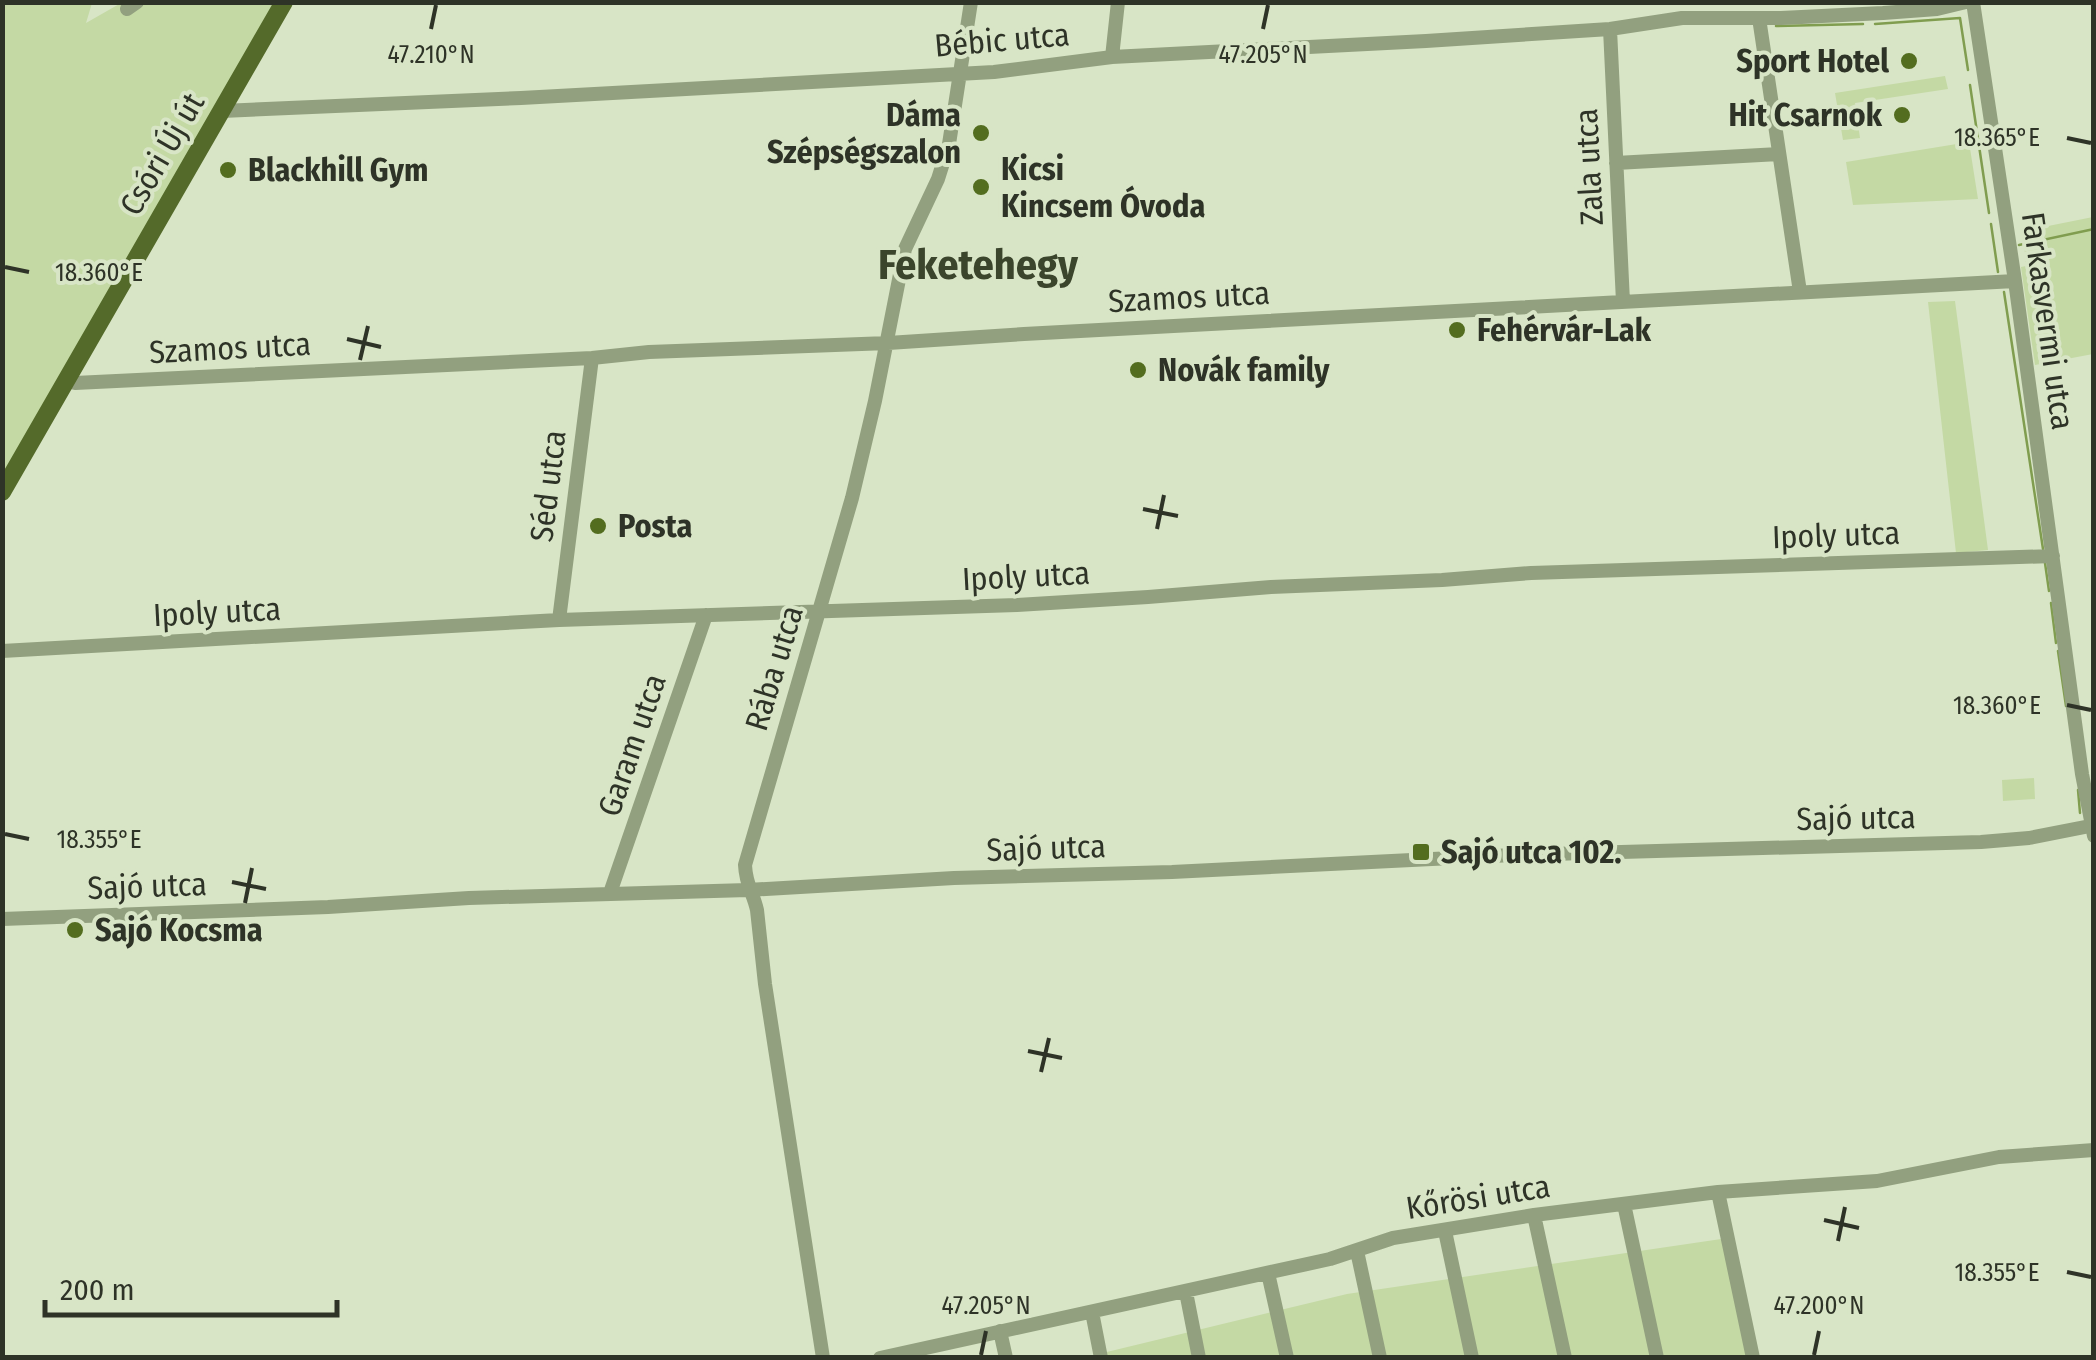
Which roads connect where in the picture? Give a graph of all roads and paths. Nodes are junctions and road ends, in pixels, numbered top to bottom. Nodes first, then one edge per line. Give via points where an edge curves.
1 (284, 2) edge
2 (971, 2) edge
3 (1118, 2) edge
4 (1969, 2) edge
5 (1759, 18) junction
6 (1610, 28) junction
7 (1112, 57) junction
8 (960, 74) junction
9 (222, 111) junction
10 (1779, 154) junction
11 (1616, 163) junction
12 (2015, 281) junction
13 (1800, 292) junction
14 (1623, 302) junction
15 (888, 343) junction
16 (592, 358) junction
17 (66, 381) junction
18 (2, 492) edge
19 (2053, 556) junction
20 (819, 611) junction
21 (706, 615) junction
22 (559, 620) junction
23 (2, 651) edge
24 (2092, 831) edge
25 (748, 890) junction
26 (610, 893) junction
27 (2, 919) edge
28 (2094, 1150) edge
29 (1718, 1192) junction
30 (1624, 1204) junction
31 (1534, 1215) junction
32 (1444, 1231) junction
33 (1358, 1250) junction
34 (1268, 1273) junction
35 (1186, 1292) junction
36 (1092, 1312) junction
37 (1000, 1331) junction
38 (823, 1358) edge
39 (880, 1358) edge
40 (1006, 1358) edge
41 (1102, 1358) edge
42 (1199, 1358) edge
43 (1286, 1358) edge
44 (1380, 1358) edge
45 (1472, 1358) edge
46 (1565, 1358) edge
47 (1658, 1358) edge
48 (1752, 1358) edge

1 - 9 main road, Csóri Új út
2 - 8 street, Rába utca
3 - 7 street
4 - 5 street, Bébic utca
4 - 12 street, Farkasvermi utca
5 - 6 street, Bébic utca via 1682,18
5 - 10 street
6 - 7 street, Bébic utca
6 - 11 street, Zala utca
7 - 8 street, Bébic utca
8 - 9 street, Bébic utca
8 - 15 street, Rába utca via 949,144 905,249
9 - 17 main road, Csóri Új út
10 - 11 street
10 - 13 street
11 - 14 street, Zala utca
12 - 13 street, Szamos utca
12 - 19 street, Farkasvermi utca
13 - 14 street, Szamos utca
14 - 15 street, Szamos utca
15 - 16 street, Szamos utca
15 - 20 street, Rába utca
16 - 17 street, Szamos utca
16 - 22 street, Séd utca
17 - 18 main road, Csóri Új út
19 - 20 street, Ipoly utca via 1531,574
19 - 24 street, Farkasvermi utca
20 - 21 street, Ipoly utca
20 - 25 street, Rába utca via 746,857
21 - 22 street, Ipoly utca
21 - 26 street, Garam utca
22 - 23 street, Ipoly utca
24 - 25 street, Sajó utca via 1897,846 1513,855
25 - 26 street, Sajó utca
25 - 38 street, Rába utca via 755,900
26 - 27 street, Sajó utca
28 - 29 street, Kőrösi utca via 1999,1156 1877,1182
29 - 30 street, Kőrösi utca
29 - 48 street
30 - 31 street, Kőrösi utca
30 - 47 street
31 - 32 street, Kőrösi utca
31 - 46 street
32 - 33 street, Kőrösi utca
32 - 45 street
33 - 34 street, Kőrösi utca
33 - 44 street
34 - 35 street, Kőrösi utca
34 - 43 street
35 - 36 street, Kőrösi utca
35 - 42 street
36 - 37 street, Kőrösi utca
36 - 41 street
37 - 39 street, Kőrösi utca
37 - 40 street

